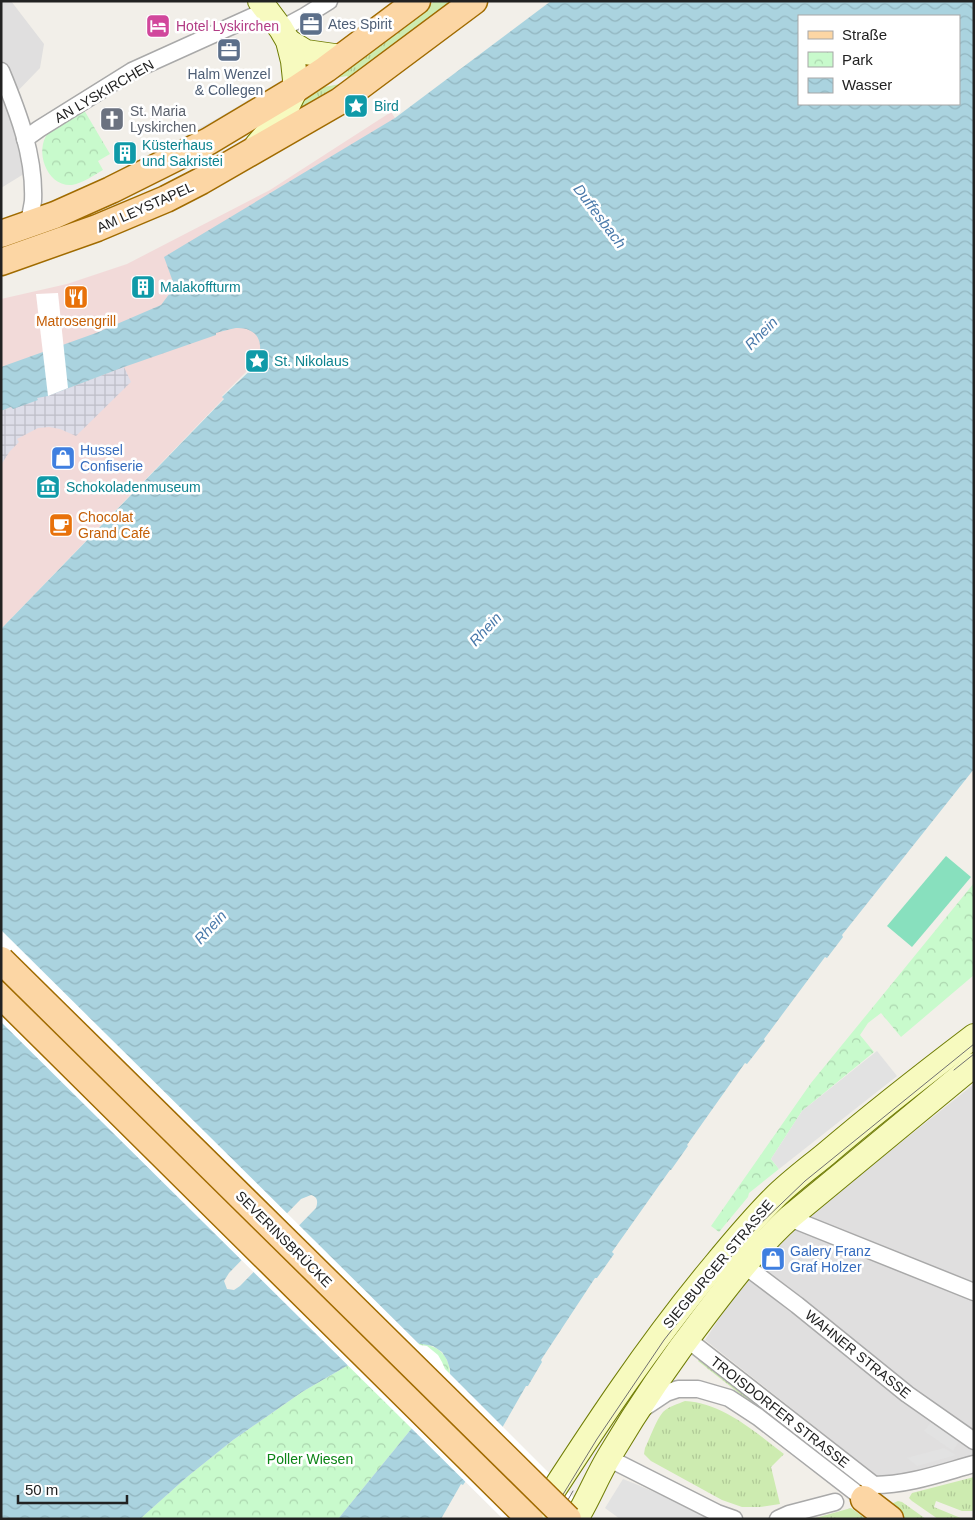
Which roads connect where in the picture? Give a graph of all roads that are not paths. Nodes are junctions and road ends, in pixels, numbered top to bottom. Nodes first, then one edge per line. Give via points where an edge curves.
1 (329, 1) edge
2 (417, 1) edge
3 (474, 1) edge
4 (263, 5) edge
5 (285, 35) junction
6 (341, 57) junction
7 (1, 71) edge
8 (296, 89) junction
9 (25, 139) junction
10 (249, 153) junction
11 (29, 223) junction
12 (1, 234) edge
13 (1, 262) edge
14 (1, 960) edge
15 (1, 995) edge
16 (974, 1036) edge
17 (974, 1065) edge
18 (790, 1217) junction
19 (744, 1265) junction
20 (974, 1292) edge
21 (687, 1339) junction
22 (652, 1343) junction
23 (636, 1412) junction
24 (974, 1442) edge
25 (608, 1458) junction
26 (974, 1464) edge
27 (869, 1492) junction
28 (835, 1502) dead end
29 (530, 1519) edge
30 (535, 1519) edge
31 (568, 1519) edge
32 (576, 1519) edge
33 (734, 1519) edge
34 (778, 1519) edge
35 (890, 1519) edge

1 - 5 street via 305,16
2 - 6 main road, AM LEYSTAPEL
3 - 10 main road, AM LEYSTAPEL via 353,92
4 - 5 main road
4 - 9 street, AN LYSKIRCHEN via 132,71
5 - 6 main road via 306,52
5 - 8 main road via 293,61
6 - 8 main road, AM LEYSTAPEL
7 - 9 street
8 - 10 main road, AM LEYSTAPEL via 282,117
8 - 11 main road, AM LEYSTAPEL via 209,141 111,190
9 - 11 street via 32,170
10 - 13 main road, AM LEYSTAPEL via 166,199
11 - 12 main road, AM LEYSTAPEL
14 - 31 main road, SEVERINSBRÜCKE, bridge
15 - 29 main road, SEVERINSBRÜCKE
16 - 22 main road, SIEGBURGER STRASSE via 891,1100 775,1198
17 - 18 main road, SIEGBURGER STRASSE
18 - 19 main road, SIEGBURGER STRASSE
18 - 20 street
19 - 21 main road, SIEGBURGER STRASSE
19 - 24 street, WAHNER STRASSE via 907,1394
21 - 22 main road
21 - 23 main road, SIEGBURGER STRASSE
21 - 27 street, TROISDORFER STRASSE
22 - 30 main road, SIEGBURGER STRASSE
23 - 25 main road, SIEGBURGER STRASSE
23 - 27 street, TROISDORFER STRASSE via 678,1389 698,1389 729,1398
25 - 32 main road, SIEGBURGER STRASSE
25 - 33 street
26 - 27 street via 885,1485
27 - 35 main road
28 - 34 street

